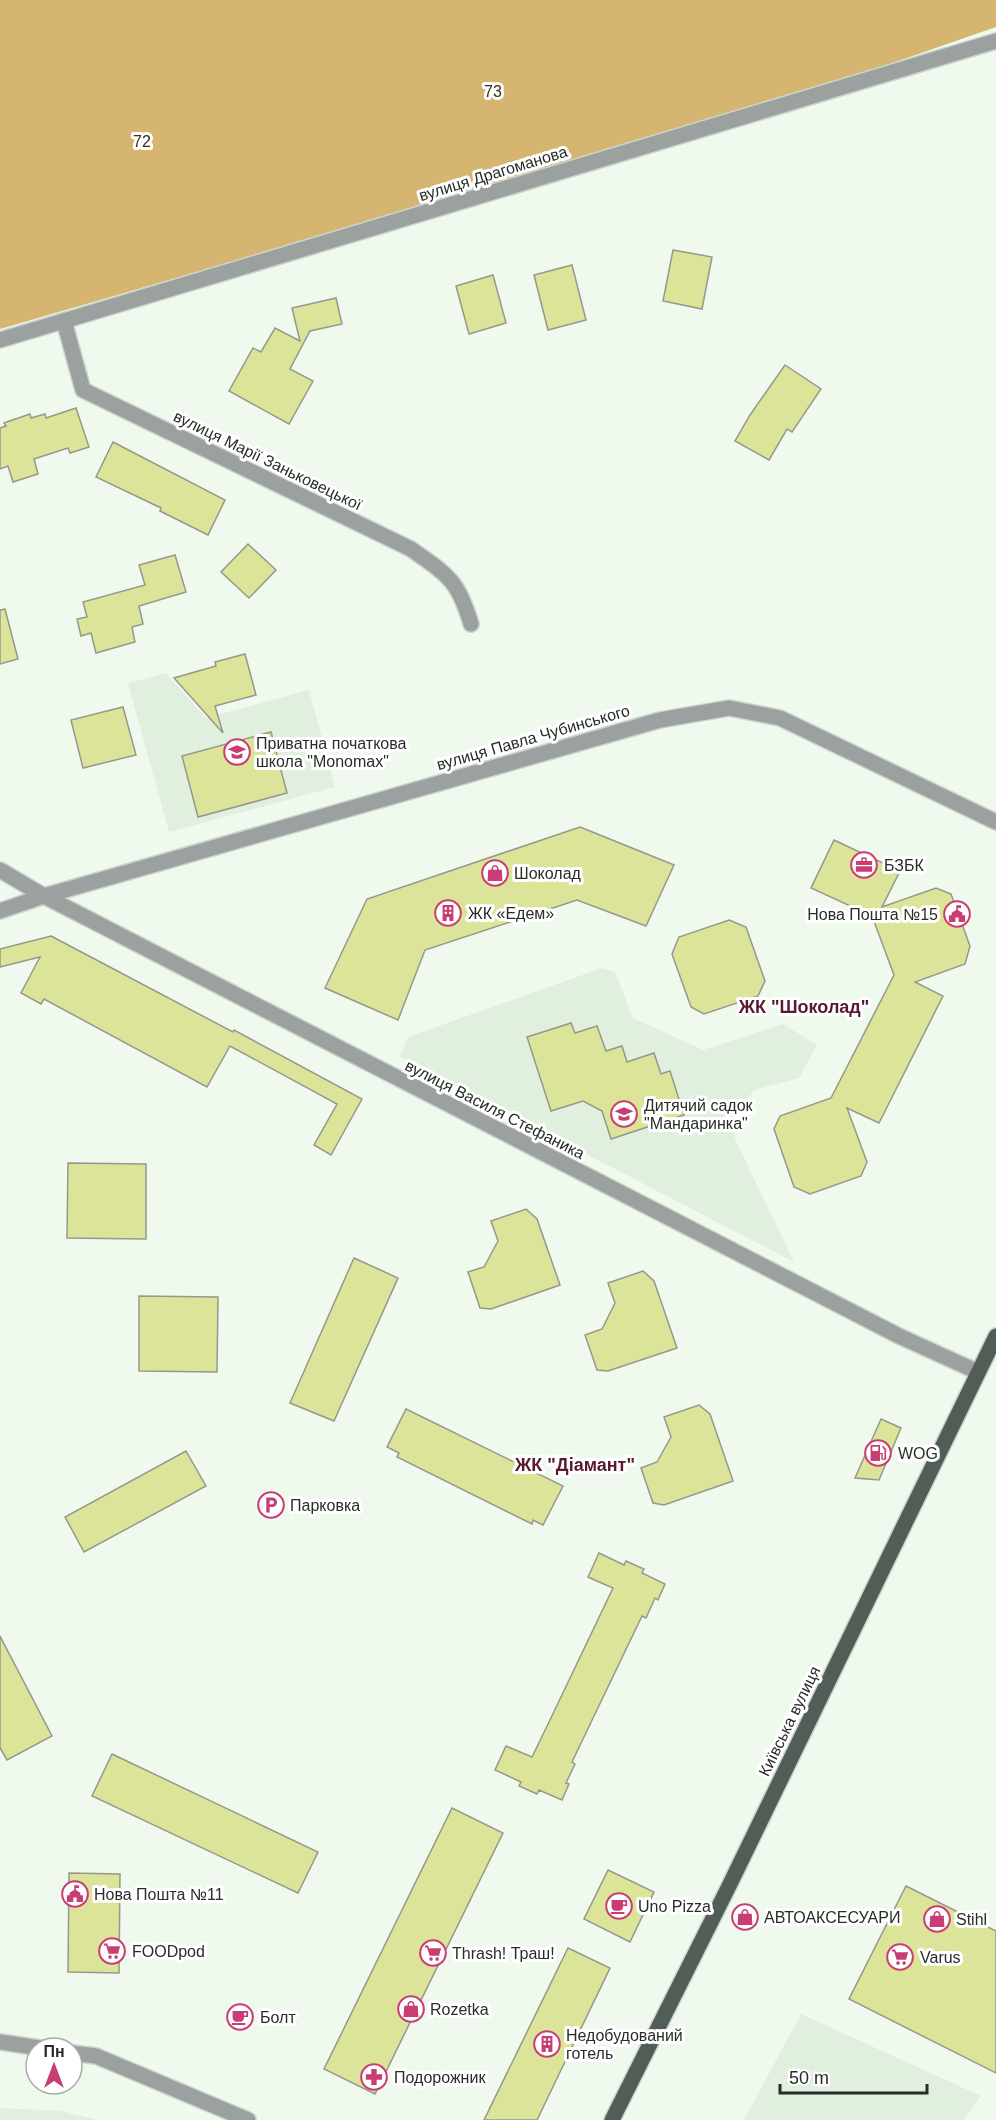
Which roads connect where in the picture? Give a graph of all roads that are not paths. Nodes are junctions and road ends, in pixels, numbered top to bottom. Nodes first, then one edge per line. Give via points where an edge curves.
1 (996, 41) edge
2 (64, 321) junction
3 (0, 340) edge
4 (471, 624) dead end
5 (996, 822) edge
6 (0, 870) edge
7 (44, 896) junction
8 (0, 911) edge
9 (996, 1336) edge
10 (978, 1372) junction
11 (0, 2042) edge
12 (24, 2046) edge
13 (84, 2054) edge
14 (248, 2120) edge
15 (612, 2120) edge

1 - 2 street, вулиця Драгоманова
2 - 3 street, вулиця Драгоманова
2 - 4 street, вулиця Марії Заньковецької via 82,390 411,549 447,574 463,598
5 - 7 street, вулиця Павла Чубинського via 780,718 729,708 660,720
6 - 7 street, вулиця Василя Стефаника
7 - 8 street, вулиця Павла Чубинського
7 - 10 street, вулиця Василя Стефаника via 899,1336
9 - 10 main road, Київська вулиця
10 - 15 main road, Київська вулиця
11 - 12 street
13 - 14 street via 96,2056

